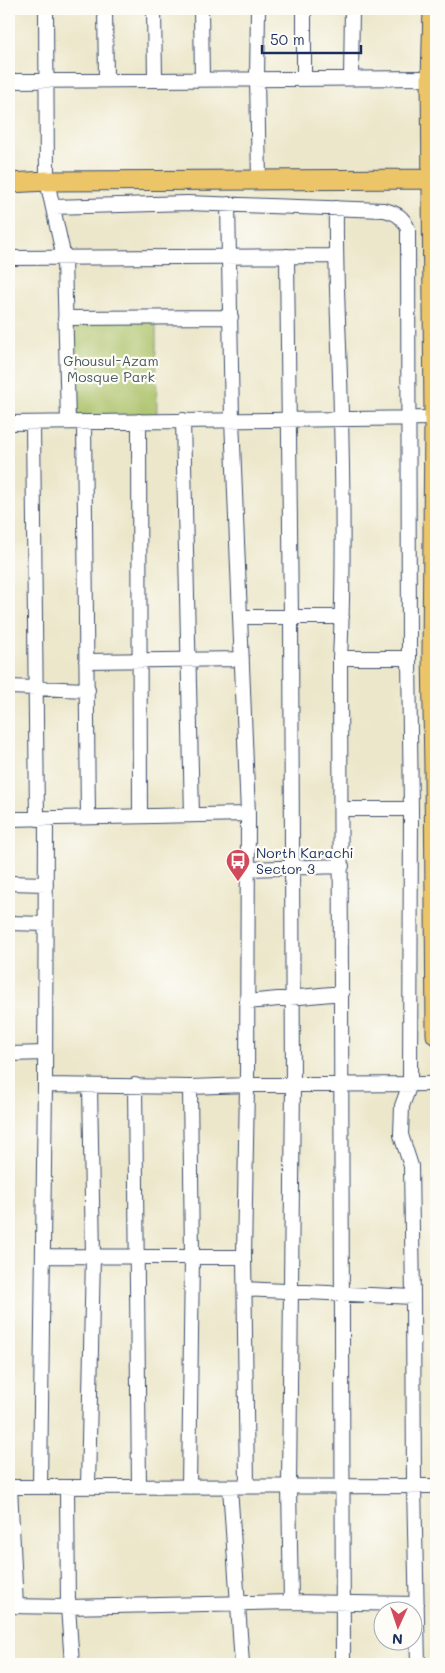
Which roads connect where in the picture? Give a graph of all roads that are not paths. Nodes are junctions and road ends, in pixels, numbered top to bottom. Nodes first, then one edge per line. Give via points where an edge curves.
1 (46, 9) edge
2 (105, 9) edge
3 (154, 9) edge
4 (201, 9) edge
5 (258, 9) edge
6 (304, 9) edge
7 (352, 9) edge
8 (433, 9) edge
9 (435, 29) edge
10 (351, 77) junction
11 (202, 78) junction
12 (257, 78) junction
13 (304, 78) junction
14 (431, 78) junction
15 (155, 79) junction
16 (46, 80) junction
17 (106, 80) junction
18 (9, 81) edge
19 (434, 178) edge
20 (259, 180) junction
21 (47, 181) junction
22 (9, 183) edge
23 (228, 204) junction
24 (52, 207) junction
25 (336, 208) junction
26 (434, 213) edge
27 (230, 256) junction
28 (287, 256) junction
29 (336, 256) junction
30 (9, 258) edge
31 (64, 258) junction
32 (231, 317) junction
33 (65, 318) junction
34 (435, 383) edge
35 (341, 418) junction
36 (408, 418) junction
37 (434, 418) junction
38 (232, 419) junction
39 (289, 419) junction
40 (183, 420) junction
41 (139, 421) junction
42 (68, 422) junction
43 (84, 422) junction
44 (9, 423) edge
45 (33, 423) junction
46 (241, 616) junction
47 (292, 617) junction
48 (342, 618) junction
49 (340, 658) junction
50 (409, 658) junction
51 (242, 659) junction
52 (188, 660) junction
53 (86, 661) junction
54 (139, 661) junction
55 (9, 687) edge
56 (36, 688) junction
57 (88, 690) junction
58 (341, 809) junction
59 (411, 809) junction
60 (248, 814) junction
61 (192, 815) junction
62 (140, 816) junction
63 (41, 818) junction
64 (88, 818) junction
65 (9, 819) edge
66 (342, 866) junction
67 (292, 867) junction
68 (248, 869) junction
69 (9, 883) edge
70 (46, 884) junction
71 (9, 923) edge
72 (45, 924) junction
73 (342, 993) junction
74 (293, 996) junction
75 (247, 1002) junction
76 (436, 1035) edge
77 (45, 1053) junction
78 (9, 1054) edge
79 (342, 1084) junction
80 (410, 1084) junction
81 (436, 1084) edge
82 (45, 1085) junction
83 (135, 1085) junction
84 (247, 1085) junction
85 (294, 1085) junction
86 (90, 1086) junction
87 (190, 1087) junction
88 (43, 1256) junction
89 (93, 1256) junction
90 (138, 1256) junction
91 (192, 1257) junction
92 (244, 1257) junction
93 (245, 1290) junction
94 (292, 1290) junction
95 (343, 1293) junction
96 (413, 1297) junction
97 (247, 1486) junction
98 (342, 1486) junction
99 (414, 1486) junction
100 (436, 1486) edge
101 (40, 1487) junction
102 (67, 1487) junction
103 (88, 1487) junction
104 (139, 1487) junction
105 (189, 1487) junction
106 (230, 1487) junction
107 (289, 1487) junction
108 (10, 1488) edge
109 (417, 1600) edge
110 (292, 1602) junction
111 (344, 1602) junction
112 (238, 1603) junction
113 (372, 1603) edge
114 (12, 1606) edge
115 (68, 1607) junction
116 (418, 1650) edge
117 (72, 1664) edge
118 (242, 1664) edge
119 (343, 1664) edge
120 (418, 1664) edge

1 - 16 street
2 - 17 street
3 - 15 street
4 - 11 street
5 - 12 street
6 - 13 street
7 - 10 street
8 - 9 main road
9 - 14 main road
10 - 13 street
10 - 14 street
11 - 12 street
11 - 15 street
12 - 13 street
12 - 20 street
14 - 19 main road
15 - 17 street
16 - 17 street
16 - 18 street
16 - 21 street
19 - 20 main road
19 - 26 main road
20 - 21 main road
21 - 22 main road
21 - 24 street
23 - 24 street
23 - 25 street
23 - 27 street
24 - 31 street
25 - 29 street
25 - 36 street via 395,212 408,228
26 - 34 main road
27 - 28 street
27 - 31 street
27 - 32 street
28 - 29 street
28 - 39 street
29 - 35 street
30 - 31 street
31 - 33 street
32 - 33 street
32 - 38 street
33 - 42 street
34 - 37 main road
35 - 36 street
35 - 39 street
35 - 48 street
36 - 37 street
36 - 50 street
37 - 76 main road via 432,653
38 - 39 street
38 - 40 street
38 - 46 street
39 - 47 street
40 - 41 street
40 - 52 street
41 - 43 street
41 - 54 street
42 - 43 street
42 - 45 street
43 - 53 street
44 - 45 street
45 - 56 street
46 - 47 street
46 - 51 street
47 - 48 street
47 - 67 street
48 - 49 street
49 - 50 street
49 - 58 street
50 - 59 street
51 - 52 street
51 - 60 street
52 - 54 street
52 - 61 street
53 - 54 street
53 - 57 street
54 - 62 street
55 - 56 street
56 - 57 street
56 - 63 street
57 - 64 street
58 - 59 street
58 - 66 street
59 - 80 street
60 - 61 street
60 - 68 street
61 - 62 street
62 - 64 street
63 - 64 street
63 - 65 street
63 - 70 street
66 - 67 street
66 - 73 street
67 - 68 street
67 - 74 street
68 - 75 street
69 - 70 street
70 - 72 street
71 - 72 street
72 - 77 street
73 - 74 street
73 - 79 street
74 - 75 street
74 - 85 street
75 - 84 street
77 - 78 street
77 - 82 street
79 - 80 street
79 - 85 street
79 - 95 street
80 - 81 street
80 - 96 street via 402,1106 401,1135 411,1166
82 - 86 street
82 - 88 street
83 - 86 street
83 - 87 street
83 - 90 street
84 - 85 street
84 - 87 street
84 - 92 street
85 - 94 street
86 - 89 street
87 - 91 street
88 - 89 street
88 - 101 street
89 - 90 street
89 - 103 street
90 - 91 street
90 - 104 street
91 - 92 street
91 - 105 street
92 - 93 street
93 - 94 street
93 - 97 street
94 - 95 street
94 - 107 street
95 - 96 street
95 - 98 street
96 - 99 street
97 - 106 street
97 - 107 street
98 - 99 street
98 - 107 street
98 - 111 street
99 - 100 street
99 - 109 street
101 - 102 street
101 - 108 street
102 - 103 street
102 - 115 street
103 - 104 street
104 - 105 street
105 - 106 street
106 - 112 street
107 - 110 street
108 - 114 street
110 - 111 street
110 - 112 street
111 - 113 street
111 - 119 street
112 - 115 street
112 - 118 street
114 - 115 street
115 - 117 street
116 - 120 street

